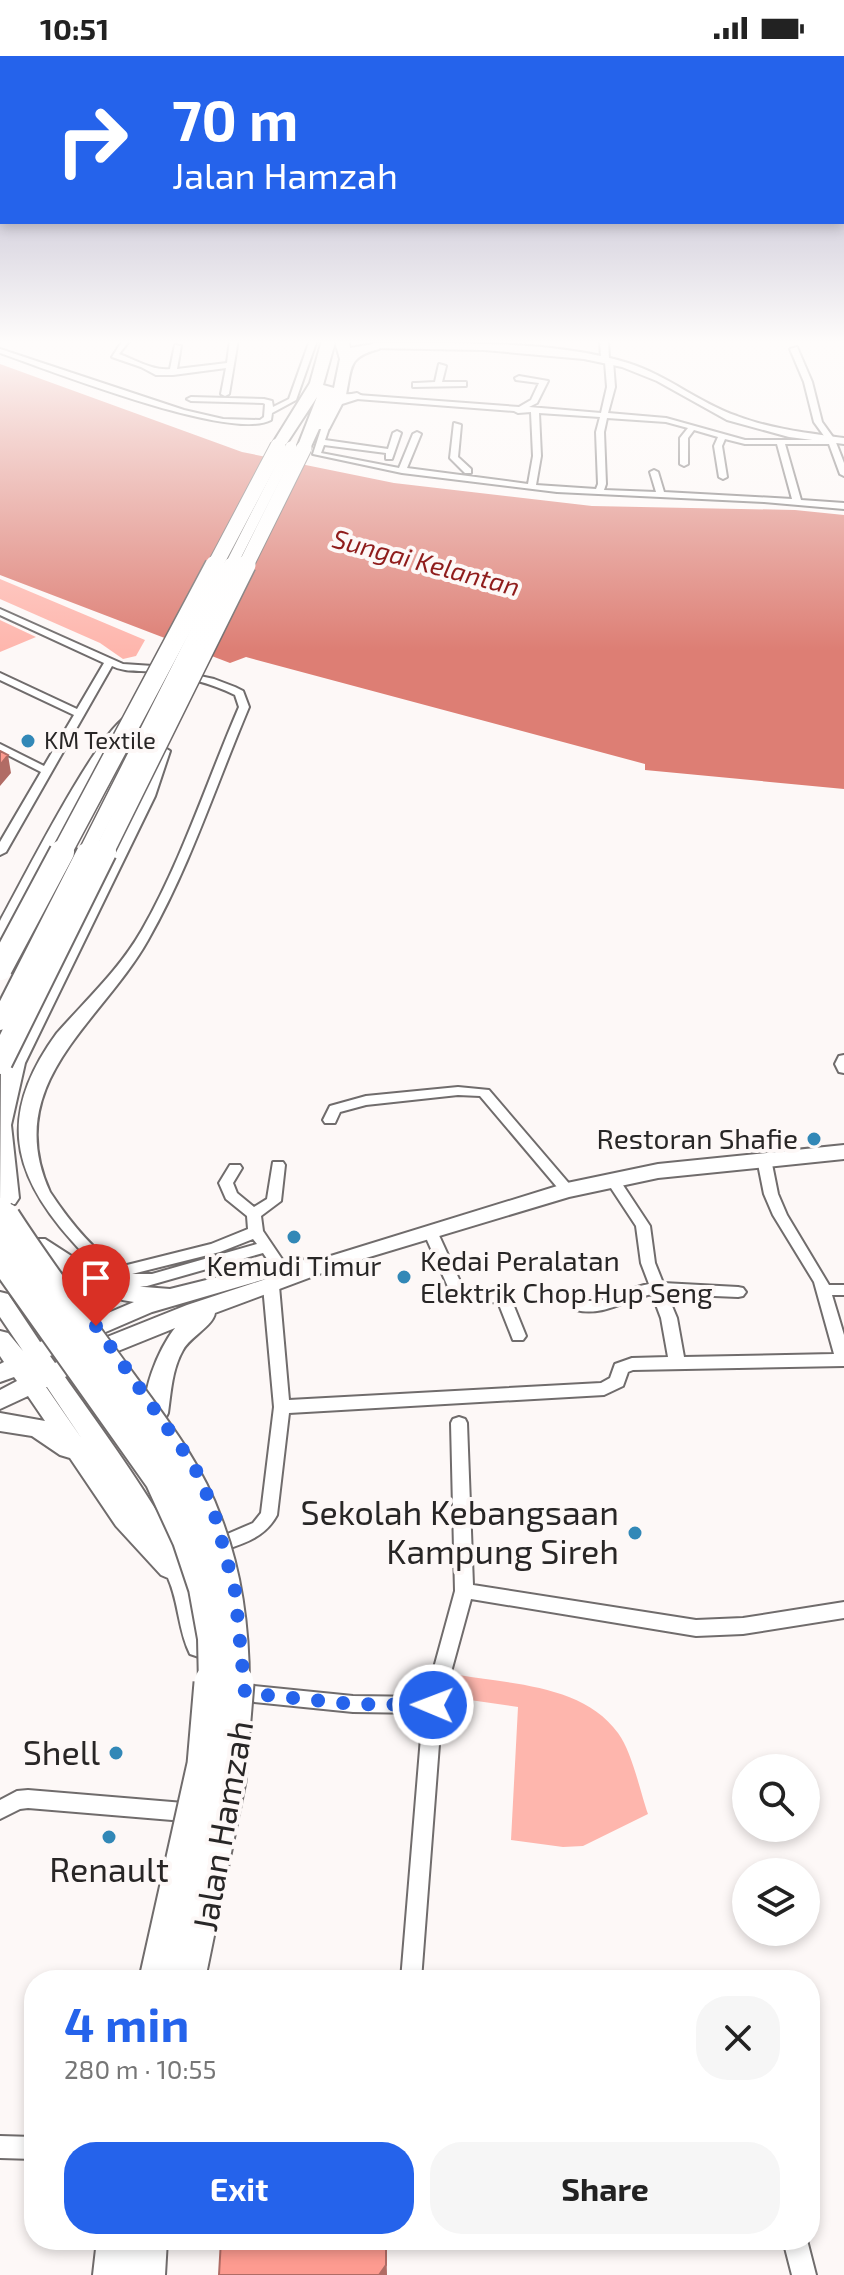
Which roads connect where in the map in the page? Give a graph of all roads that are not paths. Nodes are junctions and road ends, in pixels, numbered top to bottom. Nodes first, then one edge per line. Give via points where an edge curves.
1 (302, 444) edge
2 (302, 444) edge
3 (302, 444) edge
4 (308, 444) edge
5 (343, 444) edge
6 (393, 444) edge
7 (413, 444) edge
8 (455, 444) edge
9 (537, 444) edge
10 (600, 444) edge
11 (684, 444) edge
12 (719, 444) edge
13 (773, 444) edge
14 (781, 444) junction
15 (789, 444) edge
16 (837, 444) edge
17 (390, 451) junction
18 (684, 464) dead end
19 (384, 468) junction
20 (402, 471) junction
21 (470, 472) junction
22 (654, 472) dead end
23 (844, 474) edge
24 (723, 477) dead end
25 (531, 487) junction
26 (599, 491) junction
27 (661, 495) junction
28 (797, 501) junction
29 (844, 506) edge
30 (0, 612) edge
31 (109, 663) junction
32 (0, 676) edge
33 (79, 714) junction
34 (133, 718) junction
35 (170, 721) junction
36 (0, 747) edge
37 (46, 771) junction
38 (0, 852) edge
39 (0, 941) edge
40 (0, 968) edge
41 (0, 1021) edge
42 (844, 1059) edge
43 (0, 1062) edge
44 (844, 1069) edge
45 (330, 1120) dead end
46 (1, 1134) edge
47 (844, 1152) edge
48 (764, 1159) junction
49 (278, 1165) dead end
50 (235, 1168) dead end
51 (612, 1179) junction
52 (567, 1190) junction
53 (2, 1200) edge
54 (254, 1214) junction
55 (430, 1231) junction
56 (256, 1232) junction
57 (38, 1244) junction
58 (266, 1247) junction
59 (0, 1253) edge
60 (116, 1273) junction
61 (276, 1277) junction
62 (657, 1288) junction
63 (823, 1290) junction
64 (844, 1290) edge
65 (738, 1292) dead end
66 (185, 1294) junction
67 (232, 1299) junction
68 (0, 1300) edge
69 (581, 1306) dead end
70 (103, 1336) junction
71 (518, 1336) dead end
72 (0, 1339) edge
73 (844, 1360) edge
74 (677, 1363) junction
75 (27, 1370) edge
76 (0, 1400) edge
77 (282, 1407) junction
78 (157, 1413) junction
79 (0, 1422) edge
80 (459, 1423) dead end
81 (101, 1447) junction
82 (96, 1478) junction
83 (224, 1543) junction
84 (184, 1583) junction
85 (464, 1591) junction
86 (844, 1610) edge
87 (245, 1693) junction
88 (433, 1705) junction
89 (3, 1807) edge
90 (184, 1812) junction
91 (148, 1970) edge
92 (161, 1970) edge
93 (187, 1970) edge
94 (198, 1970) edge
95 (412, 1970) edge
96 (0, 2147) edge
97 (24, 2148) edge
98 (103, 2250) edge
99 (117, 2250) edge
100 (145, 2250) edge
101 (158, 2250) edge
102 (798, 2250) edge
103 (100, 2275) edge
104 (115, 2275) edge
105 (143, 2275) edge
106 (156, 2275) edge
107 (804, 2275) edge

1 - 34 highway, bridge
2 - 35 highway, bridge
3 - 41 main road, bridge
4 - 19 street via 321,456
5 - 17 street via 364,451
6 - 17 street
7 - 20 street
8 - 21 street via 454,458
9 - 25 street
10 - 26 street
11 - 18 street
12 - 24 street
13 - 14 street
14 - 15 street
14 - 28 street
16 - 23 street
17 - 19 street
19 - 20 street
20 - 21 street
21 - 25 street
22 - 27 street
25 - 26 street
26 - 27 street
27 - 28 street
28 - 29 street
30 - 31 street
31 - 33 street
31 - 60 street via 210,681 239,693 244,707 139,947 36,1071 26,1093 20,1138 28,1169 64,1223
32 - 33 street
33 - 37 street
34 - 39 highway, bridge via 107,747
34 - 40 highway, bridge
35 - 43 highway, bridge
35 - 46 highway, bridge via 145,796 13,1063
36 - 37 street
37 - 38 street
42 - 44 street
45 - 52 street via 335,1109 360,1099 484,1093
46 - 53 highway
47 - 48 main road
48 - 51 main road
48 - 63 street via 780,1215 815,1268
49 - 54 street via 274,1201
50 - 54 street via 226,1183 231,1196
51 - 52 main road
51 - 62 street via 643,1226
52 - 55 main road
53 - 57 main road, Jalan Hamzah
53 - 93 highway, bridge via 175,1457 209,1527 226,1580 234,1629 235,1727
54 - 56 street
55 - 61 main road
55 - 71 street via 458,1294 469,1299 493,1294 504,1298
56 - 58 street
56 - 60 street
57 - 66 main road via 113,1292
57 - 70 main road, Jalan Hamzah
58 - 60 street via 144,1281
58 - 61 street
59 - 92 highway, bridge via 160,1479 204,1588 213,1638 210,1739
61 - 66 main road
61 - 67 main road
61 - 77 street
62 - 65 street
62 - 69 street via 605,1305
62 - 74 street
63 - 64 street
63 - 73 street
66 - 70 main road
67 - 70 main road
67 - 78 main road via 196,1321 169,1350
68 - 75 main road
70 - 75 main road
70 - 78 main road, Jalan Hamzah
72 - 75 main road
73 - 74 street
74 - 77 street via 626,1365 617,1382 604,1389
75 - 76 main road
75 - 81 main road, Jalan Hamzah
75 - 82 main road
77 - 83 street via 267,1521
78 - 81 main road via 134,1394 107,1398 94,1416
78 - 83 main road, Jalan Hamzah via 194,1466
79 - 82 main road via 28,1425 51,1435
80 - 85 street
81 - 84 main road, Jalan Hamzah via 163,1539
82 - 84 main road via 125,1519
83 - 87 main road, Jalan Hamzah via 238,1608
84 - 90 main road, Jalan Hamzah via 199,1642 202,1699
85 - 86 street via 696,1628
85 - 88 street
87 - 88 street via 353,1704
87 - 94 main road, Jalan Hamzah via 236,1781
88 - 95 street
89 - 90 street via 28,1799
90 - 91 main road, Jalan Hamzah
96 - 97 street
98 - 103 main road
99 - 104 highway
100 - 105 highway
101 - 106 main road
102 - 107 street

